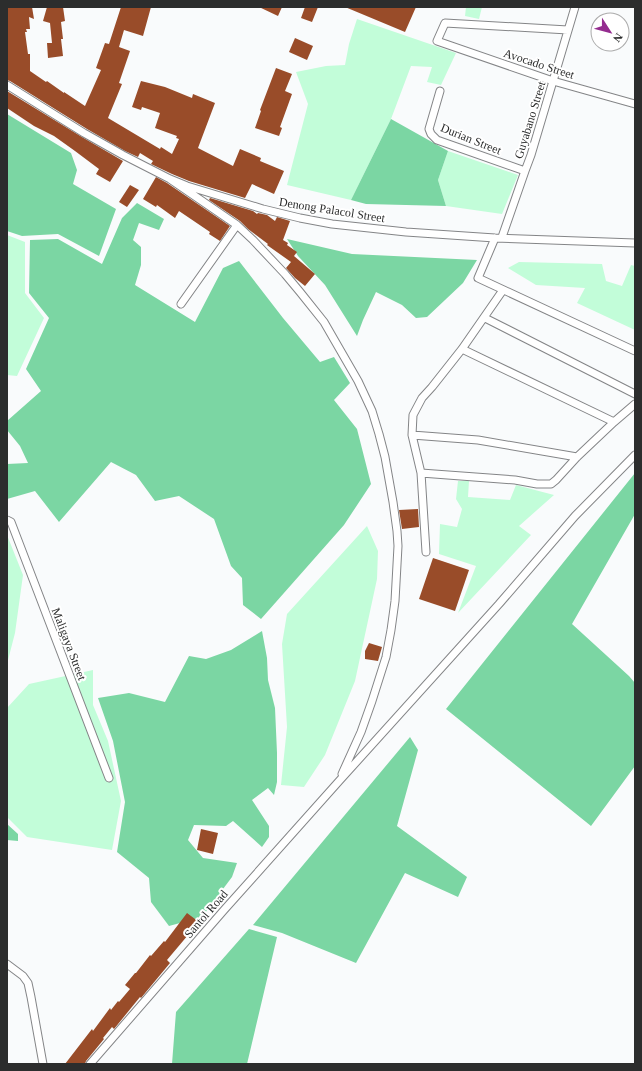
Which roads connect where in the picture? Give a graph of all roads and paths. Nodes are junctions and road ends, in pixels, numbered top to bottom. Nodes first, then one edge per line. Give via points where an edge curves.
1 (575, 7) edge
2 (568, 30) junction
3 (553, 81) junction
4 (7, 85) edge
5 (440, 91) dead end
6 (635, 104) edge
7 (525, 171) junction
8 (170, 179) junction
9 (237, 225) junction
10 (498, 238) junction
11 (635, 243) edge
12 (503, 290) junction
13 (181, 304) dead end
14 (485, 318) junction
15 (462, 349) junction
16 (635, 351) edge
17 (635, 394) edge
18 (635, 404) edge
19 (614, 422) junction
20 (412, 435) junction
21 (635, 455) edge
22 (577, 457) junction
23 (421, 473) junction
24 (7, 520) edge
25 (426, 552) dead end
26 (109, 778) dead end
27 (340, 780) junction
28 (7, 964) edge
29 (43, 1064) edge
30 (90, 1064) edge

1 - 2 street, Guyabano Street
2 - 3 street, Guyabano Street
2 - 3 street, Avocado Street via 445,23 437,41
3 - 6 street, Avocado Street
3 - 7 street, Guyabano Street
4 - 8 street, Denong Palacol Street via 90,137
5 - 7 street, Durian Street via 429,129 437,140
7 - 10 street, Guyabano Street
8 - 9 street
8 - 10 street, Denong Palacol Street via 263,209 332,224
9 - 13 street
9 - 27 street via 285,274 324,322 372,411 388,472 398,546 391,630 386,657 372,701
10 - 11 street, Denong Palacol Street
10 - 12 street, Guyabano Street via 478,278
12 - 14 street
12 - 16 street
14 - 15 street
14 - 17 street
15 - 19 street
15 - 20 street via 417,406 412,415
18 - 19 street
19 - 22 street
20 - 22 street via 478,440
20 - 23 street
21 - 27 street, Santol Road via 575,516
22 - 23 street via 551,484
23 - 25 street
24 - 26 street, Maligaya Street via 13,529
27 - 30 street, Santol Road
28 - 29 street via 28,983

